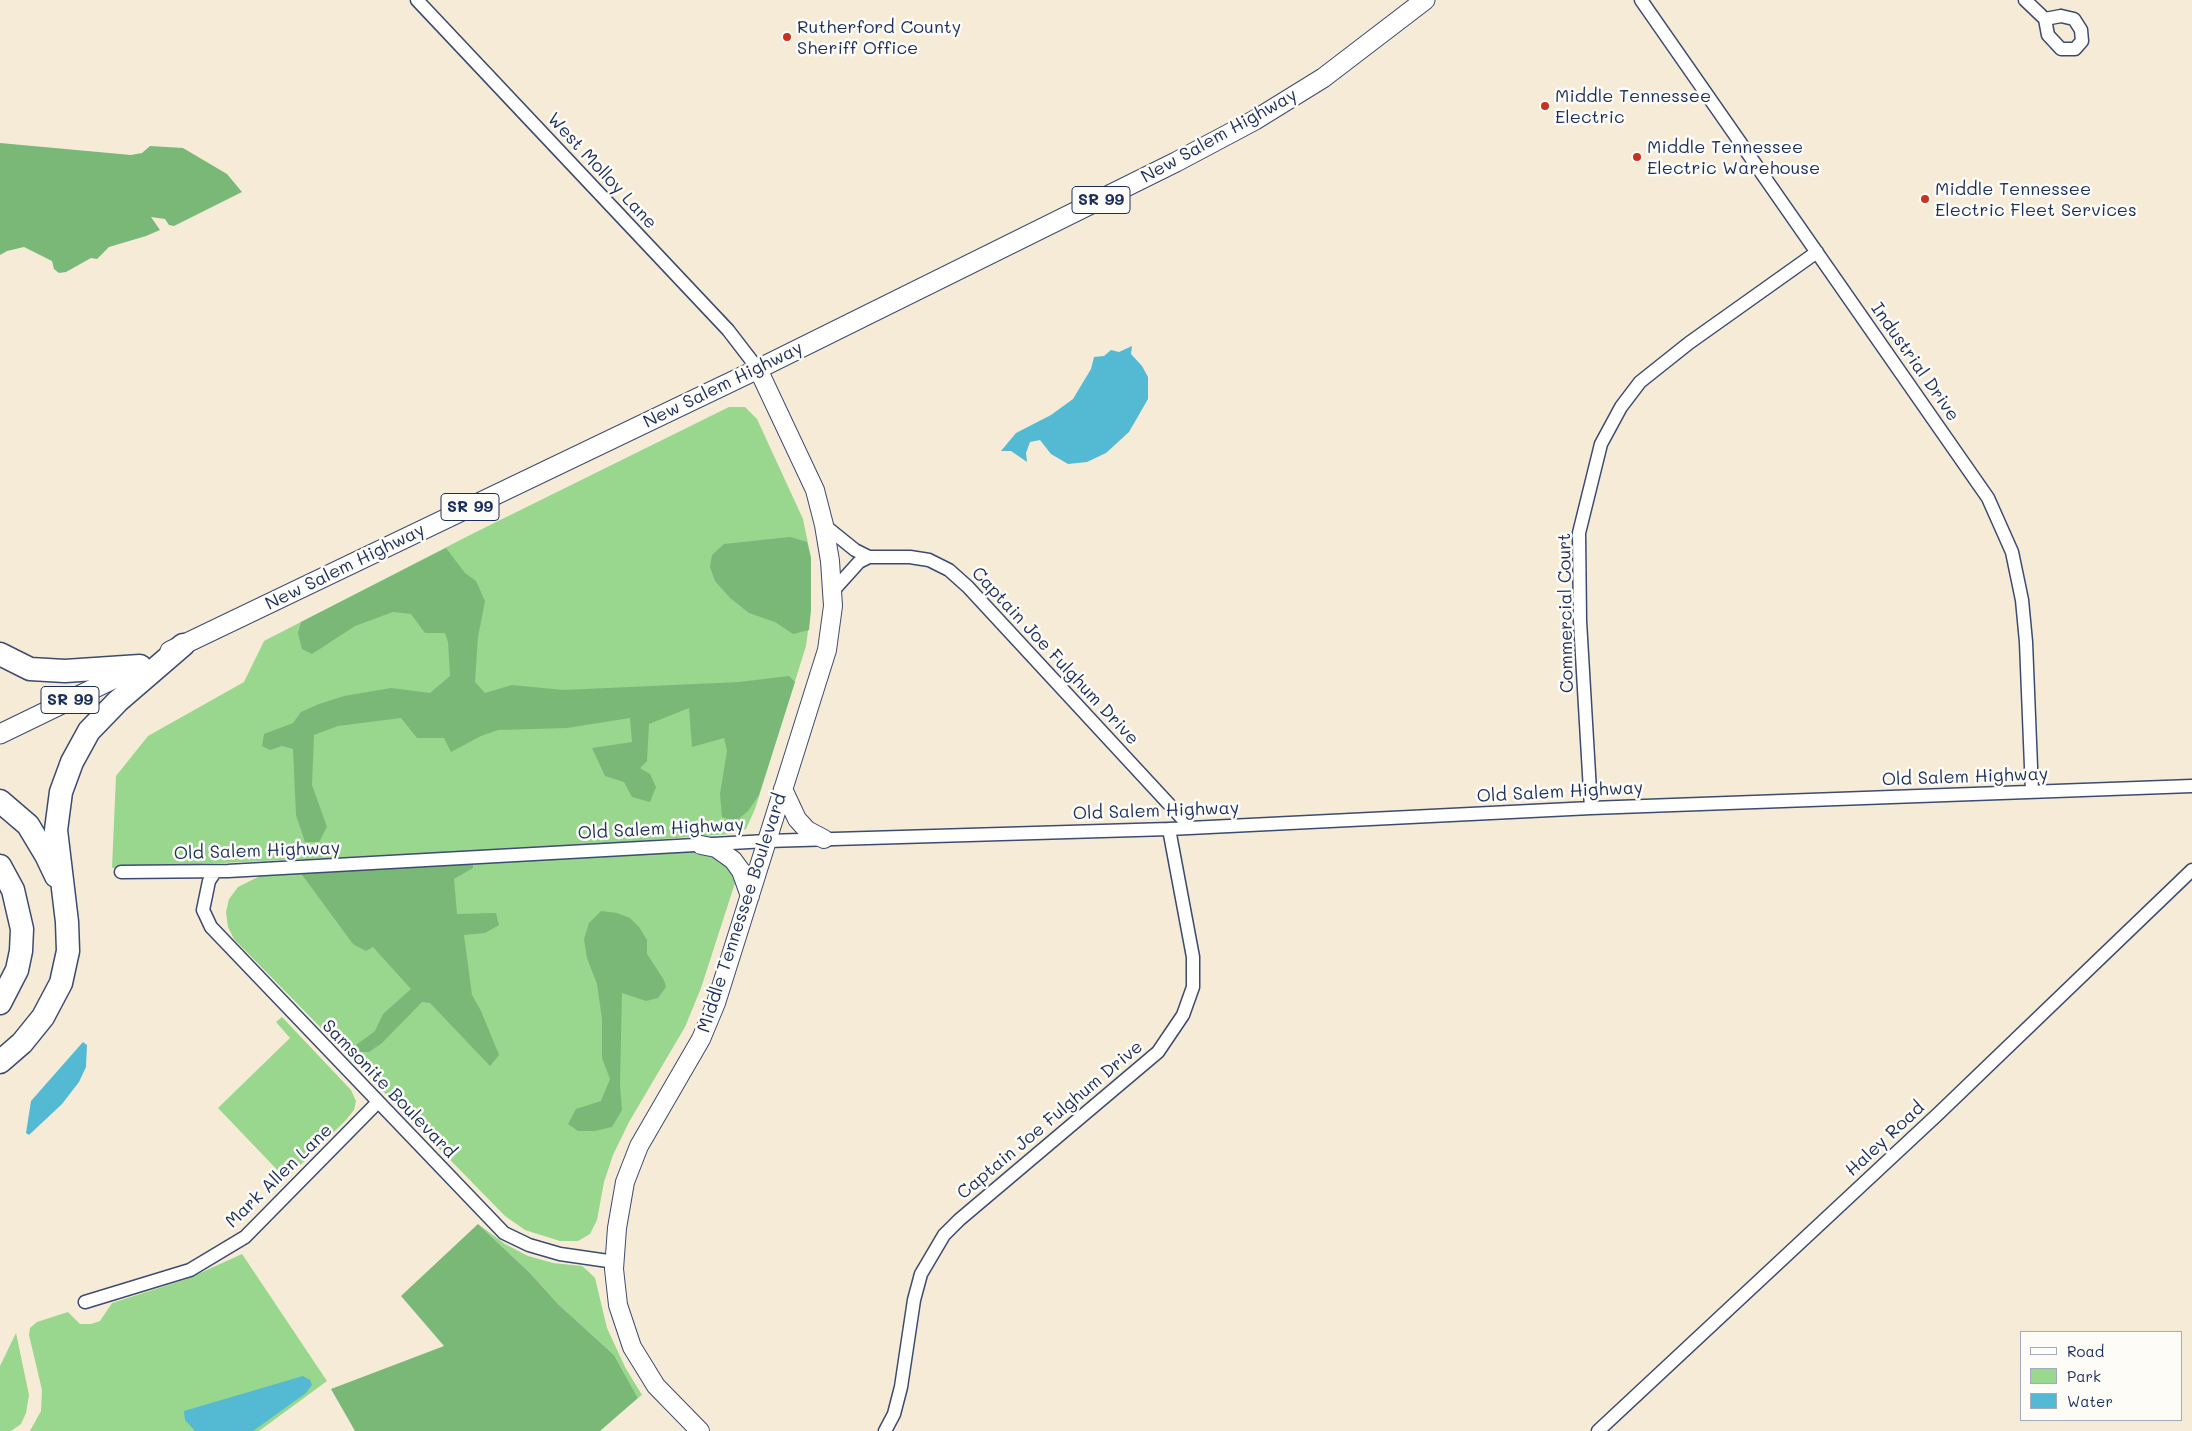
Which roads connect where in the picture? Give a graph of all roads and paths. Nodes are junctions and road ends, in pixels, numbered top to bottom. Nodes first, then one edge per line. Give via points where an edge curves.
1 (417, 0) edge
2 (1425, 0) edge
3 (1641, 0) edge
4 (2025, 0) edge
5 (2045, 19) dead end
6 (1817, 252) junction
7 (758, 369) junction
8 (824, 525) junction
9 (869, 557) junction
10 (832, 592) junction
11 (182, 645) junction
12 (0, 654) edge
13 (140, 666) junction
14 (0, 734) edge
15 (2192, 786) edge
16 (783, 789) junction
17 (2032, 792) junction
18 (0, 801) edge
19 (1591, 808) junction
20 (1191, 828) junction
21 (1169, 829) junction
22 (824, 839) junction
23 (767, 841) junction
24 (701, 845) junction
25 (0, 866) edge
26 (2192, 870) edge
27 (121, 872) dead end
28 (215, 872) junction
29 (63, 894) junction
30 (750, 896) junction
31 (0, 1003) edge
32 (0, 1062) edge
33 (377, 1103) junction
34 (615, 1262) junction
35 (85, 1302) dead end
36 (700, 1431) edge
37 (885, 1431) edge
38 (1598, 1431) edge

1 - 7 street, West Molloy Lane via 728,330
2 - 7 main road, New Salem Highway / SR 99 via 1322,78 1255,120
3 - 6 street, Industrial Drive
4 - 5 street
6 - 17 street, Industrial Drive via 1988,498 2012,552 2022,600 2026,642
6 - 19 street, Commercial Court via 1640,382 1621,407 1601,444 1579,533 1580,621
7 - 8 main road, Middle Tennessee Boulevard via 815,490
7 - 11 main road, New Salem Highway / SR 99
8 - 9 street
8 - 10 main road, Middle Tennessee Boulevard
9 - 10 street via 859,562
9 - 20 street, Captain Joe Fulghum Drive via 929,560 949,570
10 - 16 main road, Middle Tennessee Boulevard via 827,650
11 - 13 main road, New Salem Highway / SR 99
11 - 29 highway via 89,731 72,762 60,792 56,830
12 - 13 highway via 30,669 65,671
13 - 14 main road, New Salem Highway / SR 99
15 - 17 street, Old Salem Highway
16 - 22 main road via 797,819 807,830
16 - 23 main road, Middle Tennessee Boulevard
17 - 19 street, Old Salem Highway
18 - 29 highway via 28,825
19 - 20 street, Old Salem Highway
20 - 21 street, Old Salem Highway
21 - 22 street, Old Salem Highway
21 - 37 street, Captain Joe Fulghum Drive via 1193,957 1193,987 1183,1015 1158,1052 944,1235 921,1274 901,1387 894,1414
22 - 23 street, Old Salem Highway
23 - 24 street, Old Salem Highway
23 - 30 main road, Middle Tennessee Boulevard
24 - 28 street, Old Salem Highway
24 - 30 main road via 724,852 733,860 741,871
25 - 31 highway via 13,890 22,929 17,970
26 - 38 street, Haley Road via 1938,1114
27 - 28 street, Old Salem Highway
28 - 33 street, Samsonite Boulevard via 209,881 203,910 211,927
29 - 32 highway via 68,951 61,983 43,1017 22,1043
30 - 34 main road, Middle Tennessee Boulevard via 716,1003 701,1039 640,1146 625,1182 616,1228
33 - 34 street, Samsonite Boulevard via 504,1233 560,1254
33 - 35 street, Mark Allen Lane via 246,1237 190,1270
34 - 36 main road, Middle Tennessee Boulevard via 618,1305 632,1346 656,1386

